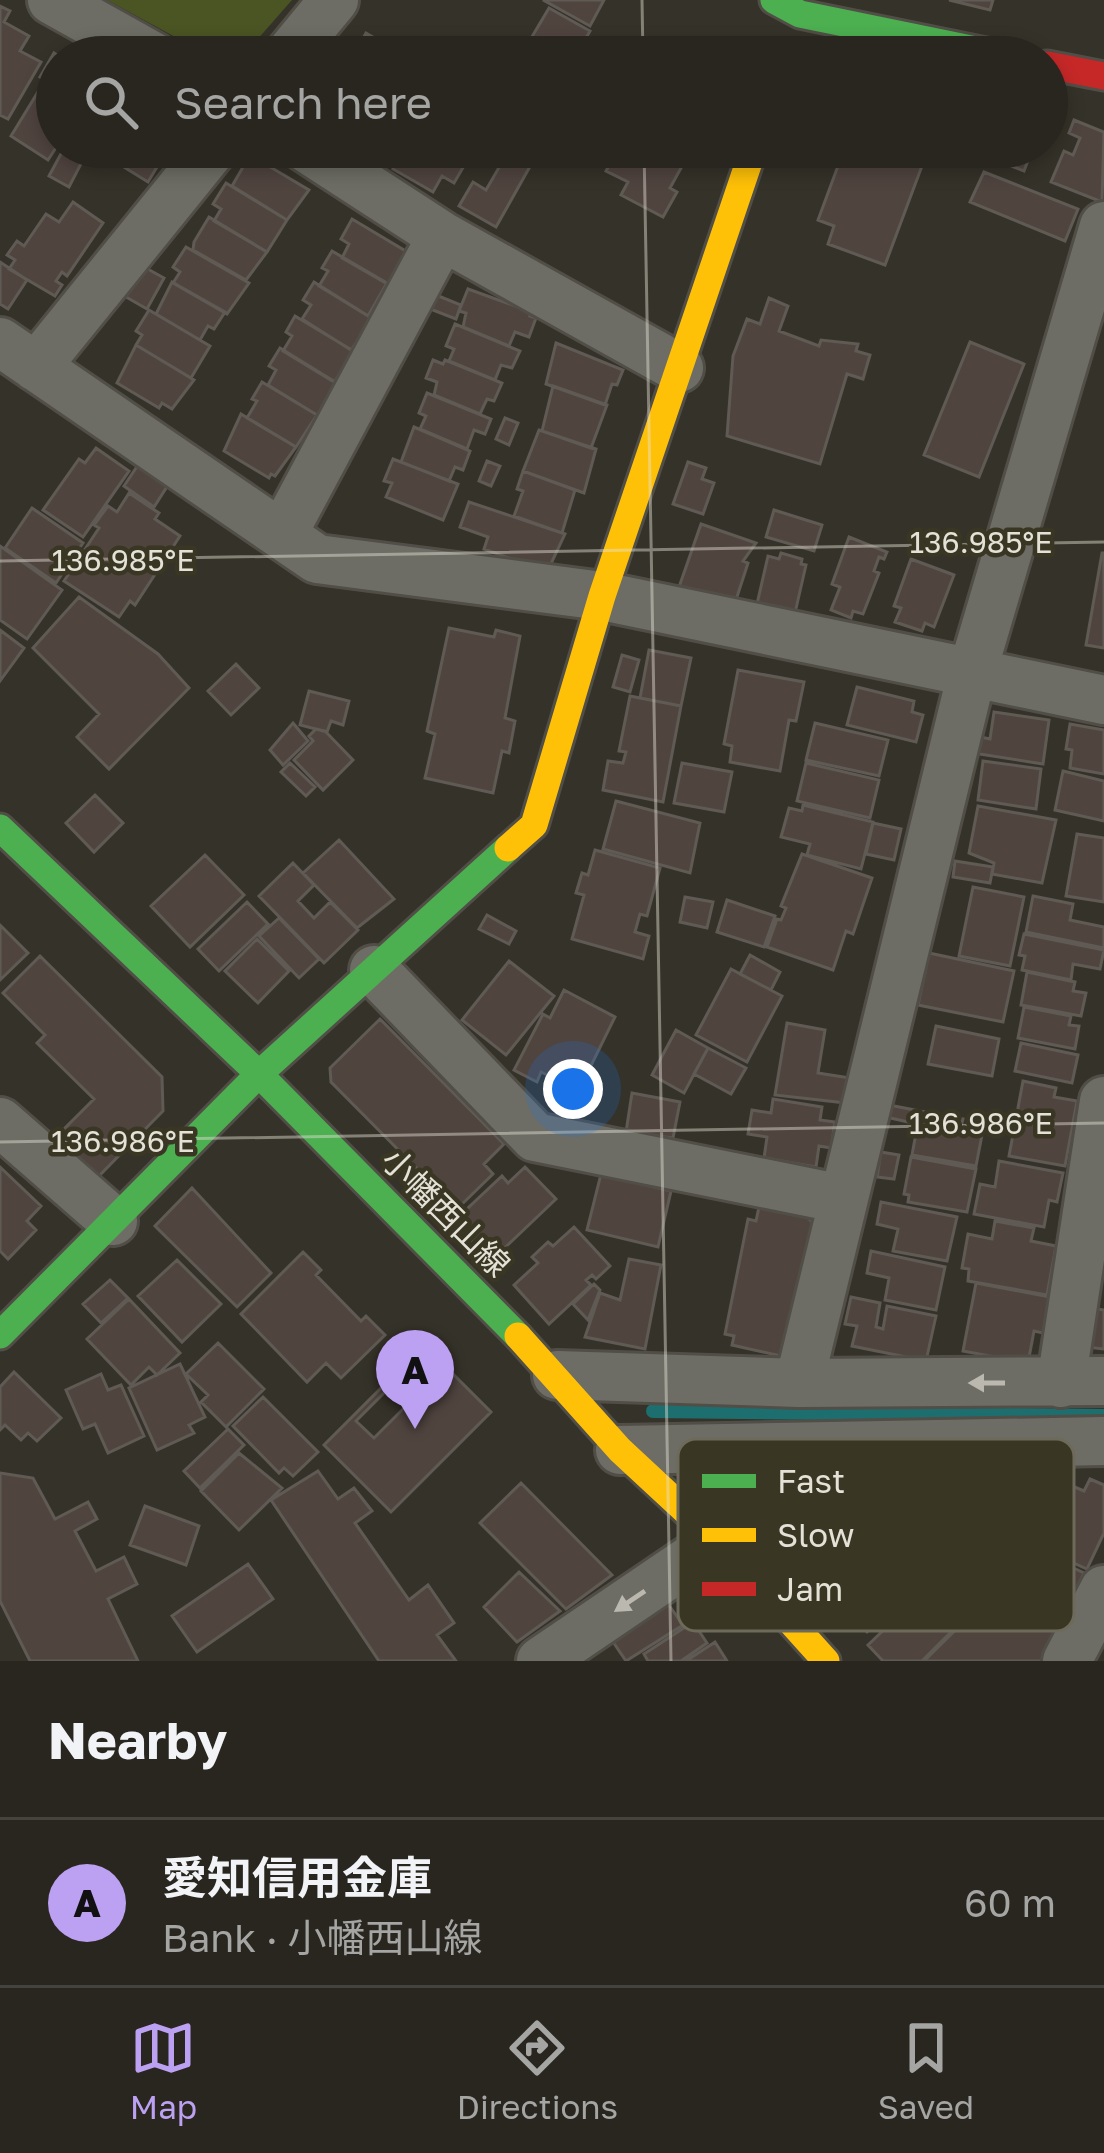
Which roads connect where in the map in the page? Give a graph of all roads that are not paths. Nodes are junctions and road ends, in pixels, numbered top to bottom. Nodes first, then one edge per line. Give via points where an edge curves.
1 (52, 0) edge
2 (334, 0) edge
3 (774, 0) edge
4 (798, 16) edge
5 (116, 36) edge
6 (304, 36) edge
7 (901, 36) edge
8 (1068, 68) edge
9 (1104, 76) edge
10 (194, 168) edge
11 (337, 168) edge
12 (747, 168) edge
13 (1104, 226) edge
14 (442, 236) junction
15 (18, 355) edge
16 (679, 368) junction
17 (282, 535) junction
18 (602, 596) junction
19 (972, 673) junction
20 (1104, 700) edge
21 (0, 828) edge
22 (374, 970) junction
23 (259, 1074) junction
24 (1104, 1101) edge
25 (0, 1122) edge
26 (842, 1199) junction
27 (113, 1221) junction
28 (0, 1335) edge
29 (556, 1375) junction
30 (1082, 1382) edge
31 (800, 1383) junction
32 (1104, 1441) edge
33 (1074, 1442) edge
34 (678, 1449) edge
35 (620, 1450) junction
36 (678, 1504) edge
37 (678, 1568) edge
38 (1104, 1590) edge
39 (799, 1631) edge
40 (541, 1661) edge
41 (826, 1661) edge
42 (1067, 1661) edge

1 - 5 street
2 - 6 street
3 - 4 street
4 - 7 street
8 - 9 street
10 - 15 street
11 - 14 street
12 - 16 street
13 - 19 street
14 - 16 street
14 - 17 street
15 - 17 street
16 - 18 street
17 - 18 street via 316,559
18 - 19 street
18 - 22 street via 534,825
19 - 20 street
19 - 26 street
21 - 23 street, 小幡西山線
22 - 23 street
22 - 26 street via 536,1137
23 - 27 street
23 - 29 street, 小幡西山線
24 - 30 street
25 - 27 street
26 - 31 street
27 - 28 street
29 - 31 street
29 - 35 street, 小幡西山線
30 -> 31 street
32 - 33 street
34 - 35 street
35 - 36 street, 小幡西山線
37 -> 40 street
38 - 42 street
39 - 41 street, 小幡西山線

